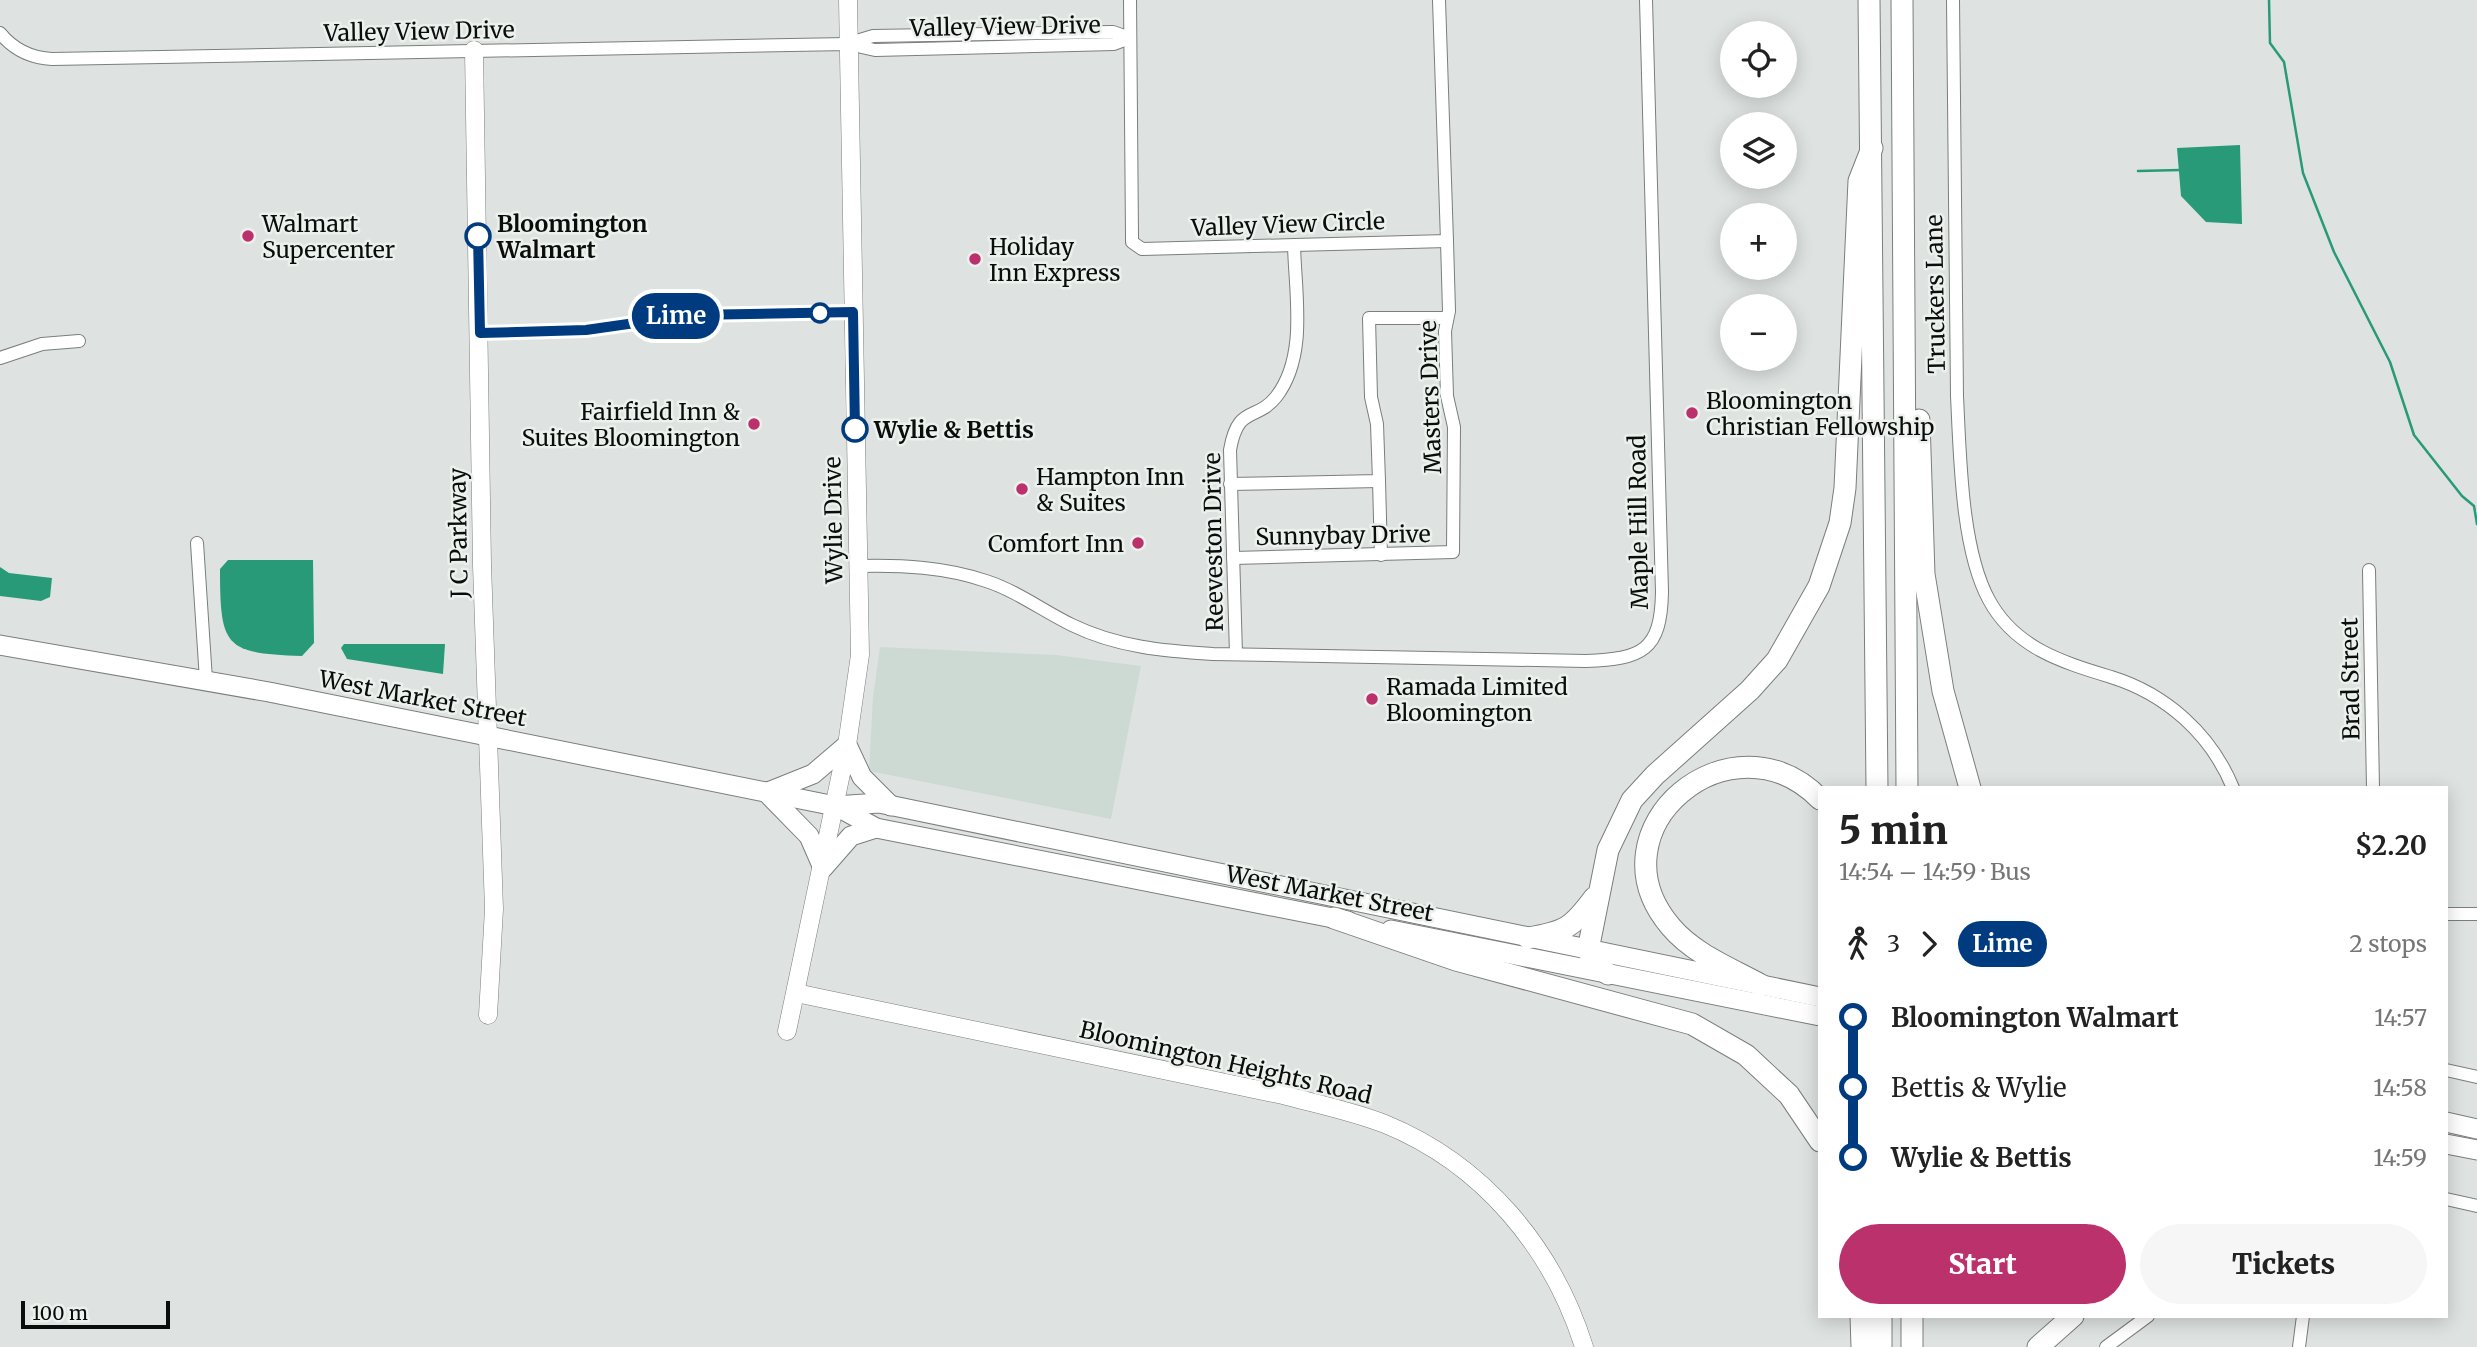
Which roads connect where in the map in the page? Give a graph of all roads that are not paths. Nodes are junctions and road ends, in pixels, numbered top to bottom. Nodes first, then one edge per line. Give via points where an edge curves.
1 (848, 0) edge
2 (1130, 0) edge
3 (1439, 0) edge
4 (1646, 0) edge
5 (1869, 0) edge
6 (1902, 0) edge
7 (1954, 0) edge
8 (0, 33) edge
9 (1130, 38) junction
10 (848, 44) junction
11 (474, 50) junction
12 (1872, 148) junction
13 (1447, 242) junction
14 (1294, 245) junction
15 (1904, 268) junction
16 (853, 312) junction
17 (1447, 318) junction
18 (480, 333) junction
19 (79, 341) dead end
20 (0, 358) edge
21 (1379, 481) junction
22 (1230, 484) junction
23 (197, 543) dead end
24 (1453, 552) joint
25 (1381, 555) junction
26 (1233, 558) junction
27 (859, 566) junction
28 (2369, 570) dead end
29 (0, 645) edge
30 (1236, 654) junction
31 (206, 680) junction
32 (487, 736) junction
33 (847, 746) junction
34 (1877, 786) edge
35 (1907, 786) edge
36 (1969, 786) edge
37 (2232, 786) edge
38 (2373, 786) edge
39 (767, 793) junction
40 (1818, 797) edge
41 (835, 806) junction
42 (891, 806) junction
43 (876, 828) junction
44 (823, 868) junction
45 (1600, 891) junction
46 (2448, 914) edge
47 (2477, 914) edge
48 (1334, 918) junction
49 (1528, 937) junction
50 (1588, 950) junction
51 (1608, 974) junction
52 (1761, 985) junction
53 (796, 993) junction
54 (1818, 997) edge
55 (488, 1015) dead end
56 (1818, 1016) edge
57 (787, 1031) dead end
58 (2448, 1070) edge
59 (2477, 1077) edge
60 (2448, 1122) edge
61 (2477, 1129) edge
62 (1818, 1138) edge
63 (2448, 1144) edge
64 (2477, 1150) edge
65 (2448, 1199) edge
66 (2477, 1206) edge
67 (1861, 1318) edge
68 (1881, 1318) edge
69 (1912, 1318) edge
70 (2071, 1318) edge
71 (2145, 1318) edge
72 (2303, 1318) edge
73 (1584, 1347) edge
74 (1862, 1347) edge
75 (1881, 1347) edge
76 (1912, 1347) edge
77 (2038, 1347) edge
78 (2106, 1347) edge
79 (2299, 1347) edge

1 - 10 main road, Wylie Drive
2 - 9 street, Valley View Circle
3 - 13 street
4 - 30 street, Maple Hill Road via 1662,592 1660,625 1653,641 1634,655 1614,660
5 - 12 highway
6 - 15 highway
7 - 37 street, Truckers Lane via 1956,396 1977,571 1999,615 2025,641 2051,658 2123,682 2169,706 2196,729
8 - 11 street, Valley View Drive via 26,54 52,59
9 - 10 street, Valley View Drive via 1114,44 875,50
9 - 14 street, Valley View Circle via 1132,242 1142,249
10 - 11 street, Valley View Drive
10 - 16 main road, Wylie Drive
11 - 18 main road, J C Parkway
12 - 34 highway
12 - 45 highway via 1859,181 1840,523 1819,586 1777,660 1632,800 1608,850
13 - 14 street, Valley View Circle
13 - 17 street, Masters Drive
14 - 22 street, Reeveston Drive via 1296,348 1291,368 1274,399 1242,417 1233,432
15 - 35 highway
15 - 36 highway via 1917,348 1924,574 1943,691
16 - 18 street via 691,315 586,330
16 - 27 main road, Wylie Drive
17 - 21 street via 1369,318
17 - 24 street, Masters Drive via 1447,396 1454,427
18 - 32 main road, J C Parkway
19 - 20 street via 42,344
21 - 22 street
21 - 25 street
22 - 26 street, Reeveston Drive
23 - 31 street
24 - 25 street, Sunnybay Drive
25 - 26 street, Sunnybay Drive
26 - 30 street, Reeveston Drive
27 - 30 street, Maple Hill Road via 915,567 979,579 1010,590 1092,634 1155,650
27 - 33 main road, Wylie Drive via 860,655
28 - 38 street, Brad Street
29 - 31 main road, West Market Street
31 - 32 main road, West Market Street
32 - 39 main road, West Market Street
32 - 55 main road, J C Parkway via 494,909
33 - 39 main road via 813,774
33 - 41 main road, Wylie Drive
33 - 42 main road via 862,778
39 - 41 main road, West Market Street
39 - 44 main road via 809,836
40 - 52 highway via 1783,774 1749,767 1732,769 1713,773 1681,790 1666,804 1652,830 1647,870 1664,918 1701,953
41 - 42 main road, West Market Street
41 - 43 main road, West Market Street
41 - 44 main road, Wylie Drive
42 - 49 main road, West Market Street
43 - 44 main road via 851,836
43 - 48 main road, West Market Street
44 - 53 main road, Wylie Drive
45 - 49 highway via 1566,930
45 - 50 highway
46 - 47 street
48 - 51 main road, West Market Street
48 - 62 highway via 1456,960 1692,1024 1746,1055 1789,1095
49 - 50 main road, West Market Street
50 - 51 highway via 1595,964
50 - 52 main road, West Market Street
51 - 56 main road, West Market Street
52 - 54 main road, West Market Street
53 - 57 main road, Wylie Drive
53 - 73 main road, Bloomington Heights Road via 1283,1095 1354,1113 1402,1132 1458,1166 1510,1213 1549,1266
58 - 59 street
60 - 61 main road
63 - 64 main road
65 - 66 street
67 - 74 highway
68 - 75 highway
69 - 76 highway
70 - 77 highway
71 - 78 street
72 - 79 street

